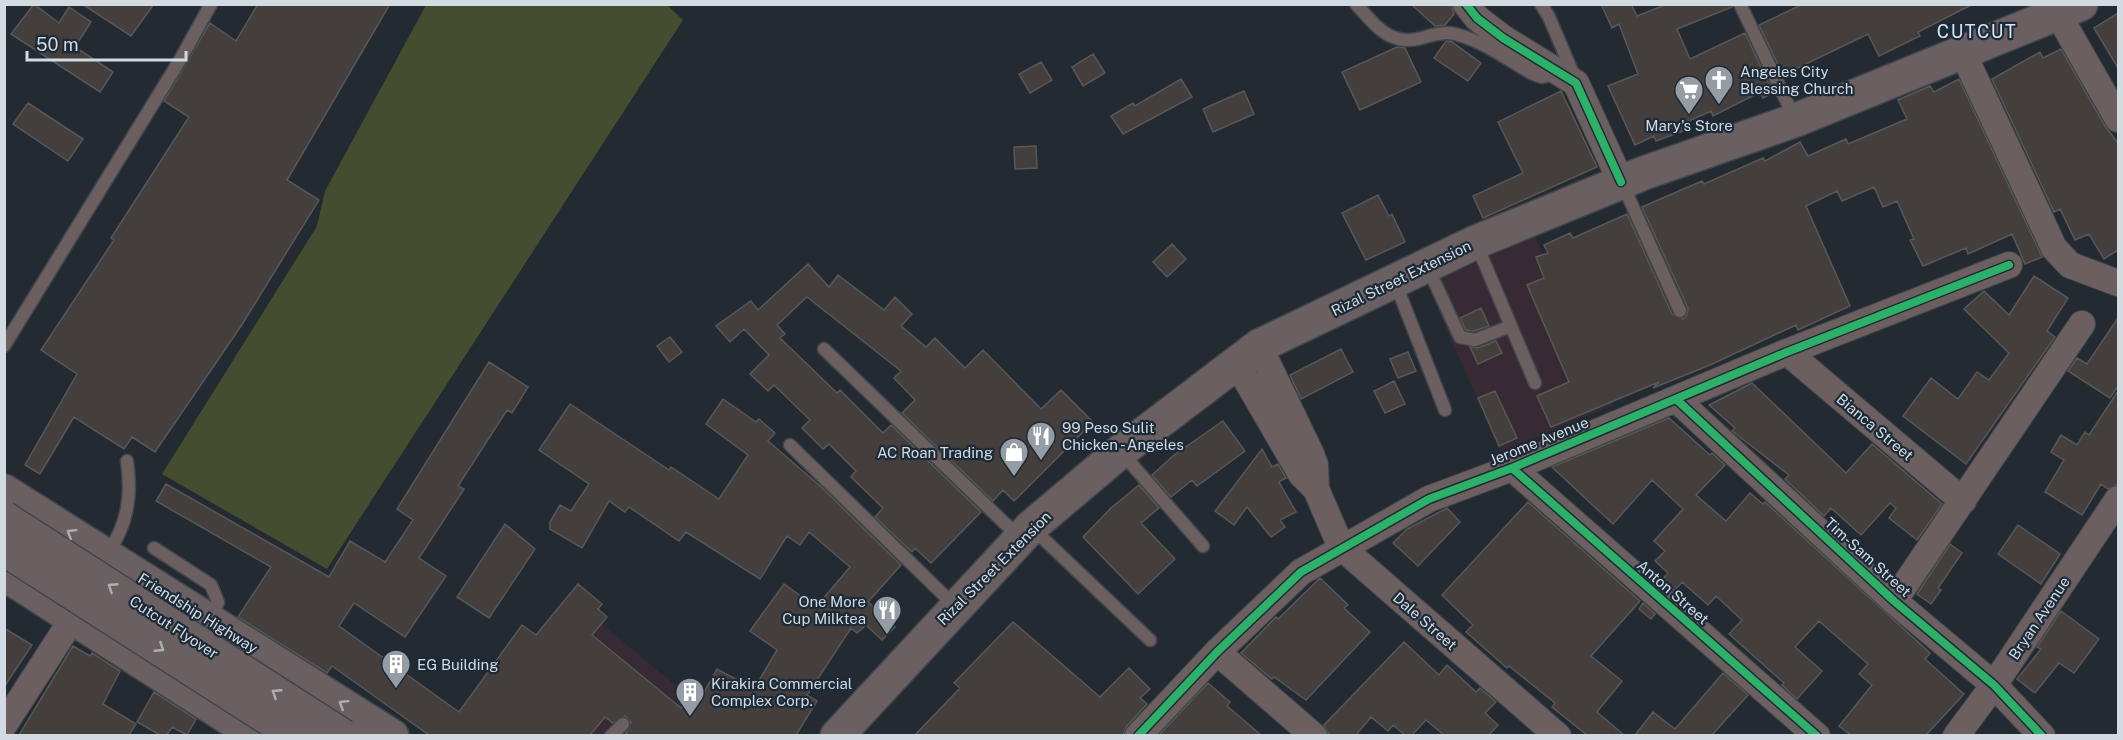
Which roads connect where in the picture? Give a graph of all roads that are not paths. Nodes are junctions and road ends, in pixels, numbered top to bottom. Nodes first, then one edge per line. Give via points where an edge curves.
1 (211, 4) edge
2 (1356, 4) edge
3 (1466, 4) edge
4 (1541, 4) edge
5 (1740, 4) edge
6 (2069, 9) edge
7 (1963, 53) junction
8 (1569, 77) junction
9 (2118, 119) edge
10 (1796, 120) junction
11 (1621, 182) junction
12 (1476, 242) junction
13 (2009, 266) dead end
14 (1427, 267) junction
15 (1395, 280) junction
16 (2118, 283) edge
17 (1680, 311) dead end
18 (2082, 324) dead end
19 (1511, 326) junction
20 (4, 346) edge
21 (824, 349) dead end
22 (1787, 352) junction
23 (1247, 354) junction
24 (1534, 383) dead end
25 (1676, 399) junction
26 (1445, 410) dead end
27 (790, 445) dead end
28 (1121, 451) junction
29 (127, 461) dead end
30 (1512, 468) junction
31 (4, 491) edge
32 (2118, 499) edge
33 (1962, 501) junction
34 (4, 518) edge
35 (1026, 533) junction
36 (1203, 546) dead end
37 (1341, 547) junction
38 (154, 548) dead end
39 (4, 549) edge
40 (107, 555) junction
41 (4, 574) edge
42 (1894, 601) junction
43 (955, 606) junction
44 (73, 618) junction
45 (211, 621) junction
46 (1150, 640) dead end
47 (1217, 652) junction
48 (263, 654) junction
49 (1994, 685) junction
50 (622, 724) dead end
51 (4, 725) edge
52 (240, 728) edge
53 (296, 735) edge
54 (343, 735) edge
55 (392, 735) edge
56 (611, 735) edge
57 (837, 735) edge
58 (1138, 735) edge
59 (1314, 735) edge
60 (1558, 735) edge
61 (1817, 735) edge
62 (1956, 735) edge
63 (2042, 735) edge

1 - 20 lane
2 - 8 lane via 1382,33 1397,39 1450,33 1475,42 1533,74
3 - 8 street via 1503,38
4 - 8 lane
5 - 10 lane
6 - 7 main road, Rizal Street Extension
6 - 9 street
7 - 10 main road, Rizal Street Extension
7 - 16 street via 2054,248 2070,266
8 - 11 street
10 - 11 main road, Rizal Street Extension
11 - 12 main road, Rizal Street Extension
11 - 17 lane
12 - 14 main road, Rizal Street Extension
12 - 19 lane
13 - 22 street, Jerome Avenue
14 - 15 main road, Rizal Street Extension
14 - 19 lane via 1460,337 1475,340
15 - 23 main road, Rizal Street Extension
15 - 26 lane
18 - 33 street
19 - 24 lane
21 - 35 lane
22 - 25 street, Jerome Avenue
22 - 33 street, Bianca Street
23 - 28 main road, Rizal Street Extension
23 - 37 street, Dale Street via 1301,474 1316,489
25 - 30 street, Jerome Avenue
25 - 42 street, Tim-Sam Street
27 - 43 lane
28 - 35 main road, Rizal Street Extension
28 - 36 lane
29 - 40 lane via 131,488 127,514
30 - 37 street, Jerome Avenue via 1429,499
30 - 61 street, Anton Street
40 -> 31 main road, Friendship Highway
32 - 49 street, Bryan Avenue
33 - 42 street
54 -> 34 main road, Cutcut Flyover, bridge
35 - 43 main road, Rizal Street Extension
35 - 46 lane
37 - 47 street, Jerome Avenue via 1301,572
37 - 60 street, Dale Street
38 - 45 lane via 211,585 218,602
39 -> 53 main road, Cutcut Flyover, bridge
40 - 45 main road, Friendship Highway
41 - 44 main road
42 - 49 street, Tim-Sam Street
43 - 57 main road, Rizal Street Extension
44 - 51 street
44 - 52 main road
45 - 48 main road, Friendship Highway
47 - 58 street, Jerome Avenue
47 - 59 street
48 - 52 main road via 238,662 223,685 221,695
55 -> 48 main road, Friendship Highway
49 - 62 street, Bryan Avenue
49 - 63 street, Tim-Sam Street
50 - 56 lane

